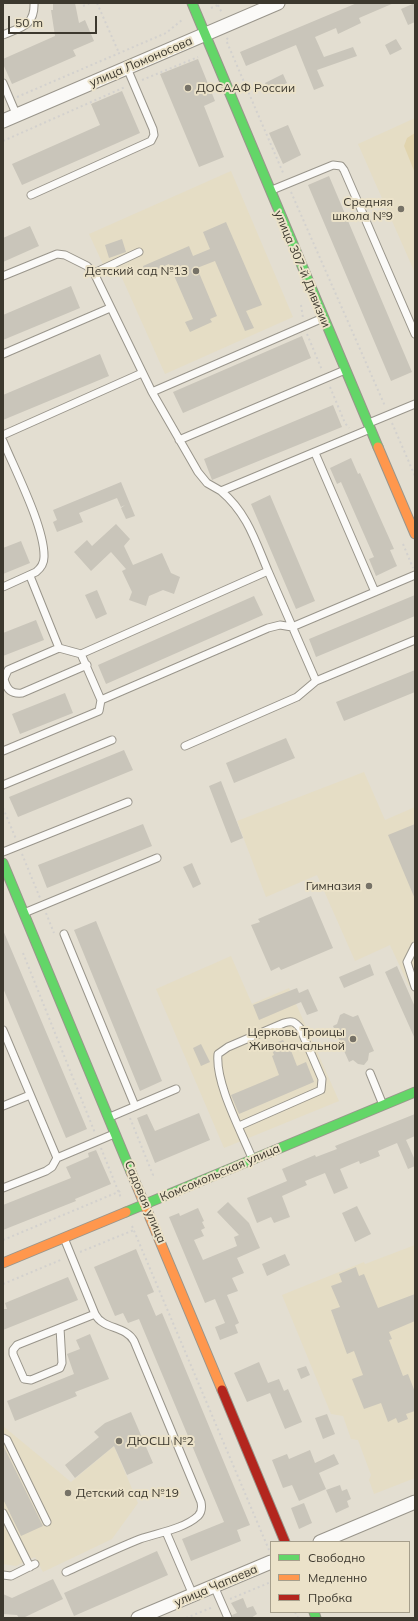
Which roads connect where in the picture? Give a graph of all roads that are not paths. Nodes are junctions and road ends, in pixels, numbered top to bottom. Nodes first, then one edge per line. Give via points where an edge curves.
1 (34, 3) edge
2 (192, 3) edge
3 (278, 3) edge
4 (205, 34) junction
5 (3, 35) edge
6 (127, 68) junction
7 (3, 83) edge
8 (17, 116) junction
9 (3, 121) edge
10 (270, 191) junction
11 (31, 194) dead end
12 (139, 252) dead end
13 (94, 273) junction
14 (3, 276) edge
15 (110, 308) junction
16 (323, 318) junction
17 (415, 334) edge
18 (3, 354) edge
19 (345, 370) junction
20 (142, 373) junction
21 (152, 392) junction
22 (415, 404) edge
23 (369, 426) junction
24 (3, 435) edge
25 (179, 440) junction
26 (3, 442) edge
27 (315, 453) junction
28 (221, 491) junction
29 (410, 508) edge
30 (415, 534) edge
31 (268, 570) junction
32 (415, 575) edge
33 (30, 576) junction
34 (3, 586) edge
35 (375, 592) junction
36 (292, 627) junction
37 (415, 640) edge
38 (59, 648) junction
39 (81, 654) junction
40 (87, 665) junction
41 (316, 682) junction
42 (102, 700) junction
43 (112, 740) dead end
44 (185, 746) dead end
45 (3, 751) edge
46 (3, 785) edge
47 (128, 802) dead end
48 (3, 852) edge
49 (157, 858) dead end
50 (3, 863) edge
51 (24, 913) junction
52 (64, 934) dead end
53 (415, 946) edge
54 (415, 987) edge
55 (3, 1030) edge
56 (370, 1073) dead end
57 (176, 1089) dead end
58 (415, 1092) edge
59 (30, 1095) junction
60 (384, 1105) junction
61 (3, 1106) edge
62 (135, 1106) junction
63 (109, 1117) junction
64 (238, 1126) junction
65 (116, 1134) junction
66 (57, 1158) junction
67 (252, 1159) junction
68 (3, 1188) edge
69 (145, 1204) junction
70 (63, 1238) junction
71 (3, 1263) edge
72 (95, 1314) junction
73 (60, 1328) junction
74 (3, 1438) edge
75 (415, 1502) edge
76 (3, 1513) edge
77 (47, 1522) dead end
78 (166, 1532) junction
79 (285, 1541) edge
80 (322, 1541) edge
81 (270, 1562) edge
82 (66, 1572) dead end
83 (3, 1575) edge
84 (214, 1586) junction
85 (193, 1595) junction
86 (154, 1615) edge
87 (138, 1618) edge
88 (228, 1618) edge

1 - 5 lane via 29,23
2 - 4 street, улица 307-й Дивизии
3 - 4 street, улица Ломоносова
4 - 6 street, улица Ломоносова
4 - 10 street, улица 307-й Дивизии
6 - 8 street, улица Ломоносова
6 - 11 lane via 153,129 151,141
7 - 8 lane
8 - 9 street, улица Ломоносова
10 - 16 street, улица 307-й Дивизии
10 - 17 lane via 333,165 341,166
12 - 13 lane
13 - 14 lane via 87,266 65,254 57,254
13 - 15 lane
15 - 18 lane
15 - 20 lane
16 - 19 street, улица 307-й Дивизии
16 - 21 lane
19 - 23 street, улица 307-й Дивизии
19 - 25 lane
20 - 21 lane
20 - 24 lane
21 - 25 lane
22 - 23 lane
23 - 27 lane via 356,435
23 - 29 street, улица 307-й Дивизии
25 - 28 lane via 202,477
26 - 33 lane via 42,540 43,564
27 - 28 lane
27 - 35 lane
28 - 31 lane via 240,509 247,520
29 - 30 street, улица 307-й Дивизии
31 - 36 lane
31 - 39 lane
32 - 35 lane
33 - 34 lane
33 - 38 lane
35 - 36 lane
36 - 41 lane
36 - 42 lane via 280,625 268,628
37 - 41 lane
38 - 39 lane
38 - 40 lane via 8,670 4,680 8,690 17,694 22,693
39 - 40 lane
40 - 42 lane
41 - 44 lane via 297,697
42 - 45 lane via 99,711 94,714
43 - 46 lane
47 - 48 lane
49 - 51 lane
50 - 51 street, Садовая улица
51 - 63 street, Садовая улица
52 - 62 lane
53 - 54 lane via 407,962
55 - 59 lane
56 - 60 lane
57 - 62 lane
58 - 60 street, Комсомольская улица
59 - 61 lane
59 - 66 lane
60 - 67 street, Комсомольская улица
62 - 63 lane
63 - 65 street, Садовая улица
64 - 64 lane via 321,1090 322,1079 295,1022 284,1023 228,1047 218,1054 217,1061 223,1087
64 - 67 lane
65 - 66 lane
65 - 69 street, Садовая улица
66 - 68 lane via 46,1171
67 - 69 street, Комсомольская улица
69 - 70 street, Комсомольская улица
69 - 79 street, Садовая улица
70 - 71 street, Комсомольская улица
70 - 72 lane
72 - 73 lane
72 - 78 lane via 99,1321 127,1332 134,1341 201,1502 201,1513 197,1517
73 - 73 lane via 60,1368 32,1380 24,1379 13,1354 14,1347
74 - 77 lane via 7,1440
75 - 80 street
76 - 83 lane via 33,1566 11,1576
78 - 82 lane via 138,1540
78 - 85 lane
81 - 84 street, улица Чапаева
84 - 85 street, улица Чапаева
84 - 88 lane
85 - 86 street, улица Чапаева
86 - 87 street, улица Чапаева

